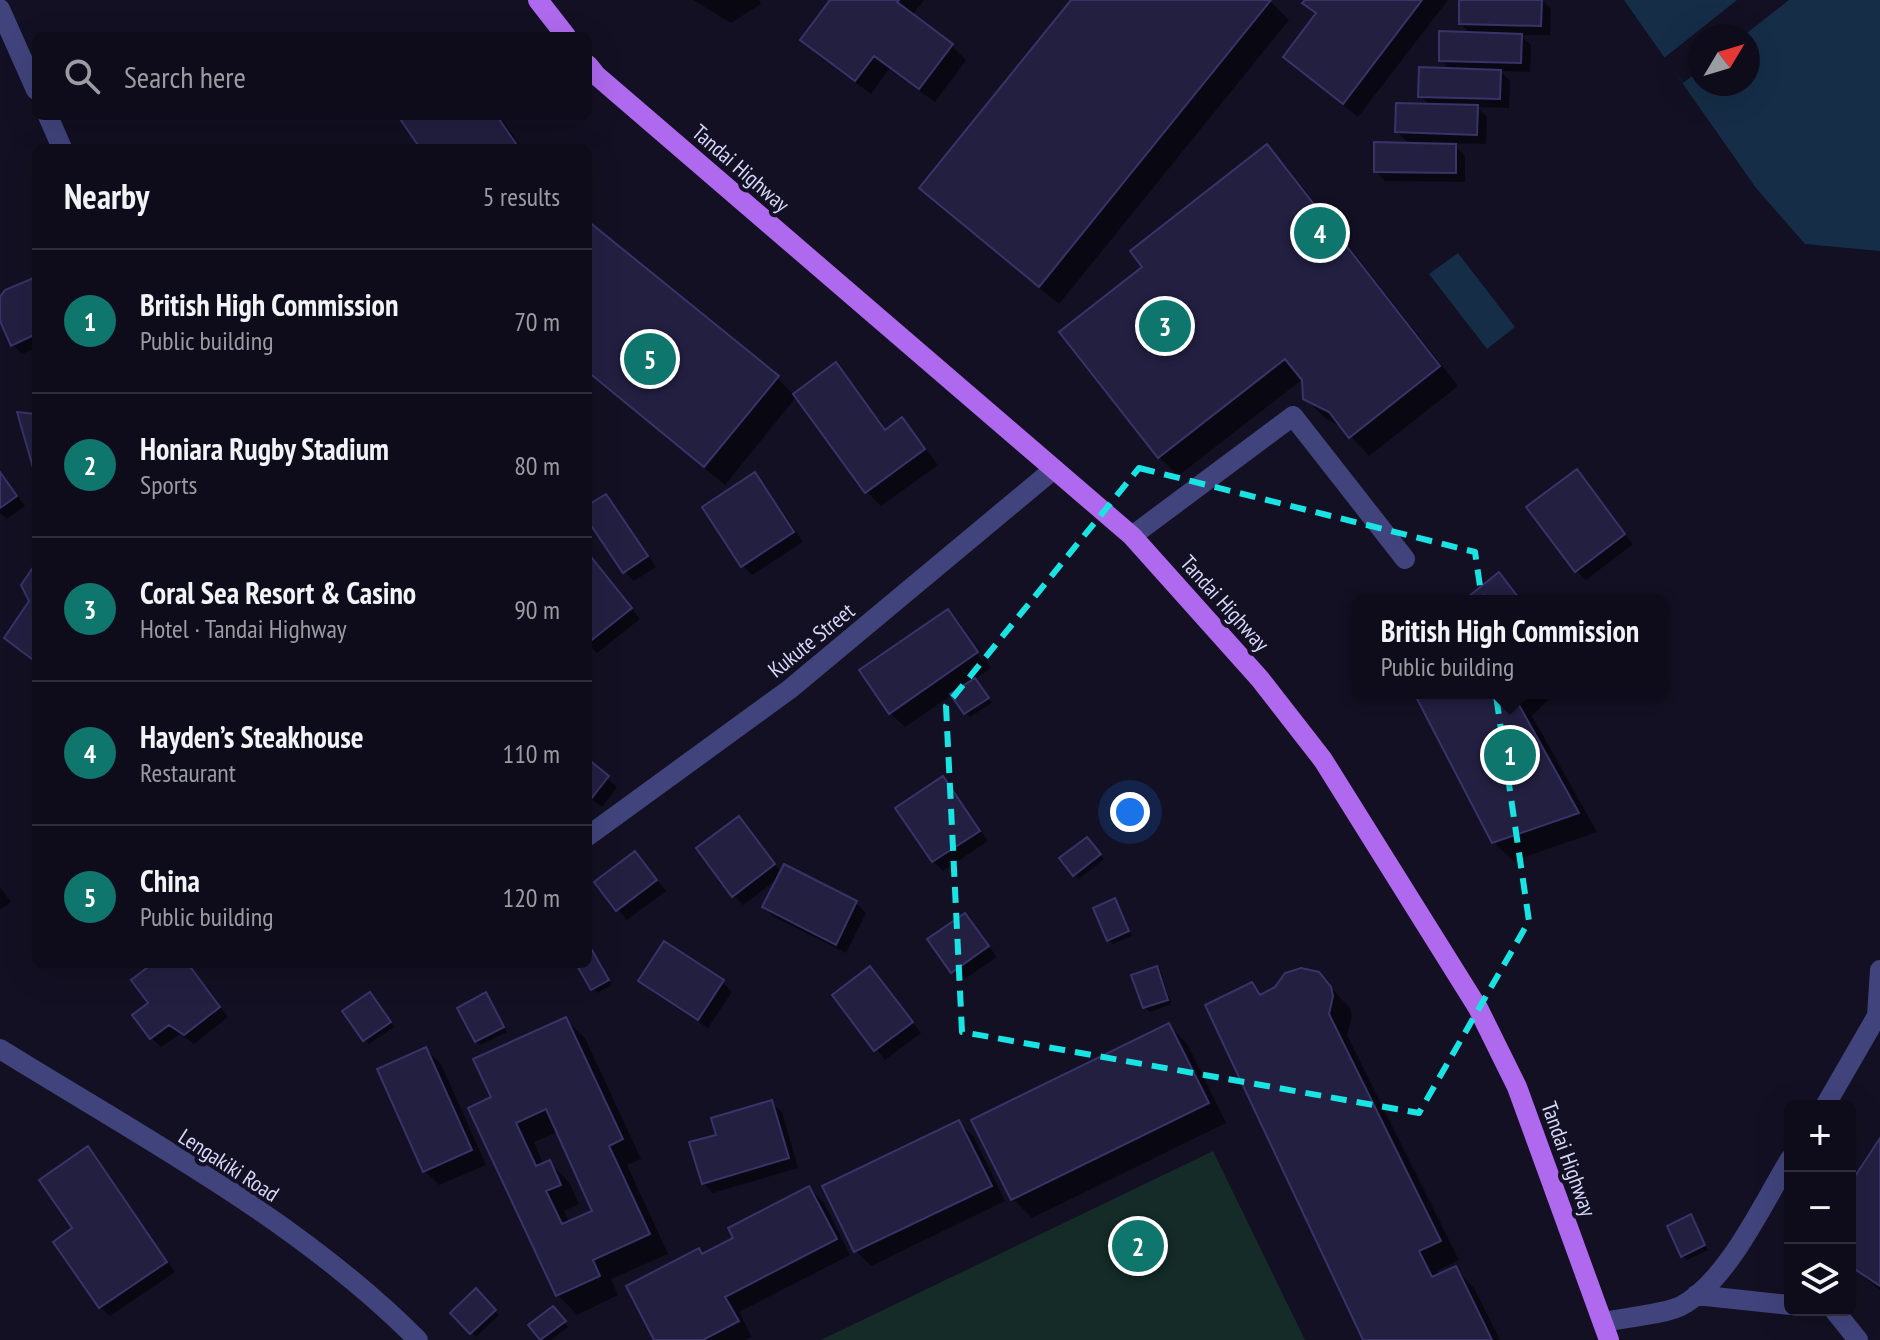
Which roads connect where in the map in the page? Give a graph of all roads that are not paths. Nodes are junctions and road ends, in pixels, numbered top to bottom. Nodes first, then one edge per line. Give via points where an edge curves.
1 (538, 0) edge
2 (3, 23) edge
3 (563, 32) edge
4 (592, 69) edge
5 (32, 82) edge
6 (50, 120) edge
7 (60, 144) edge
8 (1054, 469) junction
9 (1132, 536) junction
10 (1405, 559) dead end
11 (592, 833) edge
12 (1880, 970) edge
13 (0, 1049) edge
14 (1828, 1100) edge
15 (1784, 1169) edge
16 (1696, 1295) junction
17 (1784, 1304) edge
18 (1839, 1316) edge
19 (1606, 1331) edge
20 (418, 1340) edge
21 (1858, 1340) edge

1 - 3 main road
2 - 5 street
4 - 8 main road, Tandai Highway
6 - 7 street
8 - 9 main road, Tandai Highway
8 - 11 street, Kukute Street via 790,689
9 - 10 street via 1293,416
9 - 19 main road, Tandai Highway via 1260,679 1323,760 1478,1008 1517,1087
12 - 14 street via 1877,1016
13 - 20 street, Lengakiki Road via 330,1261
15 - 16 street via 1732,1259
16 - 17 street
16 - 19 street via 1680,1307
18 - 21 street

